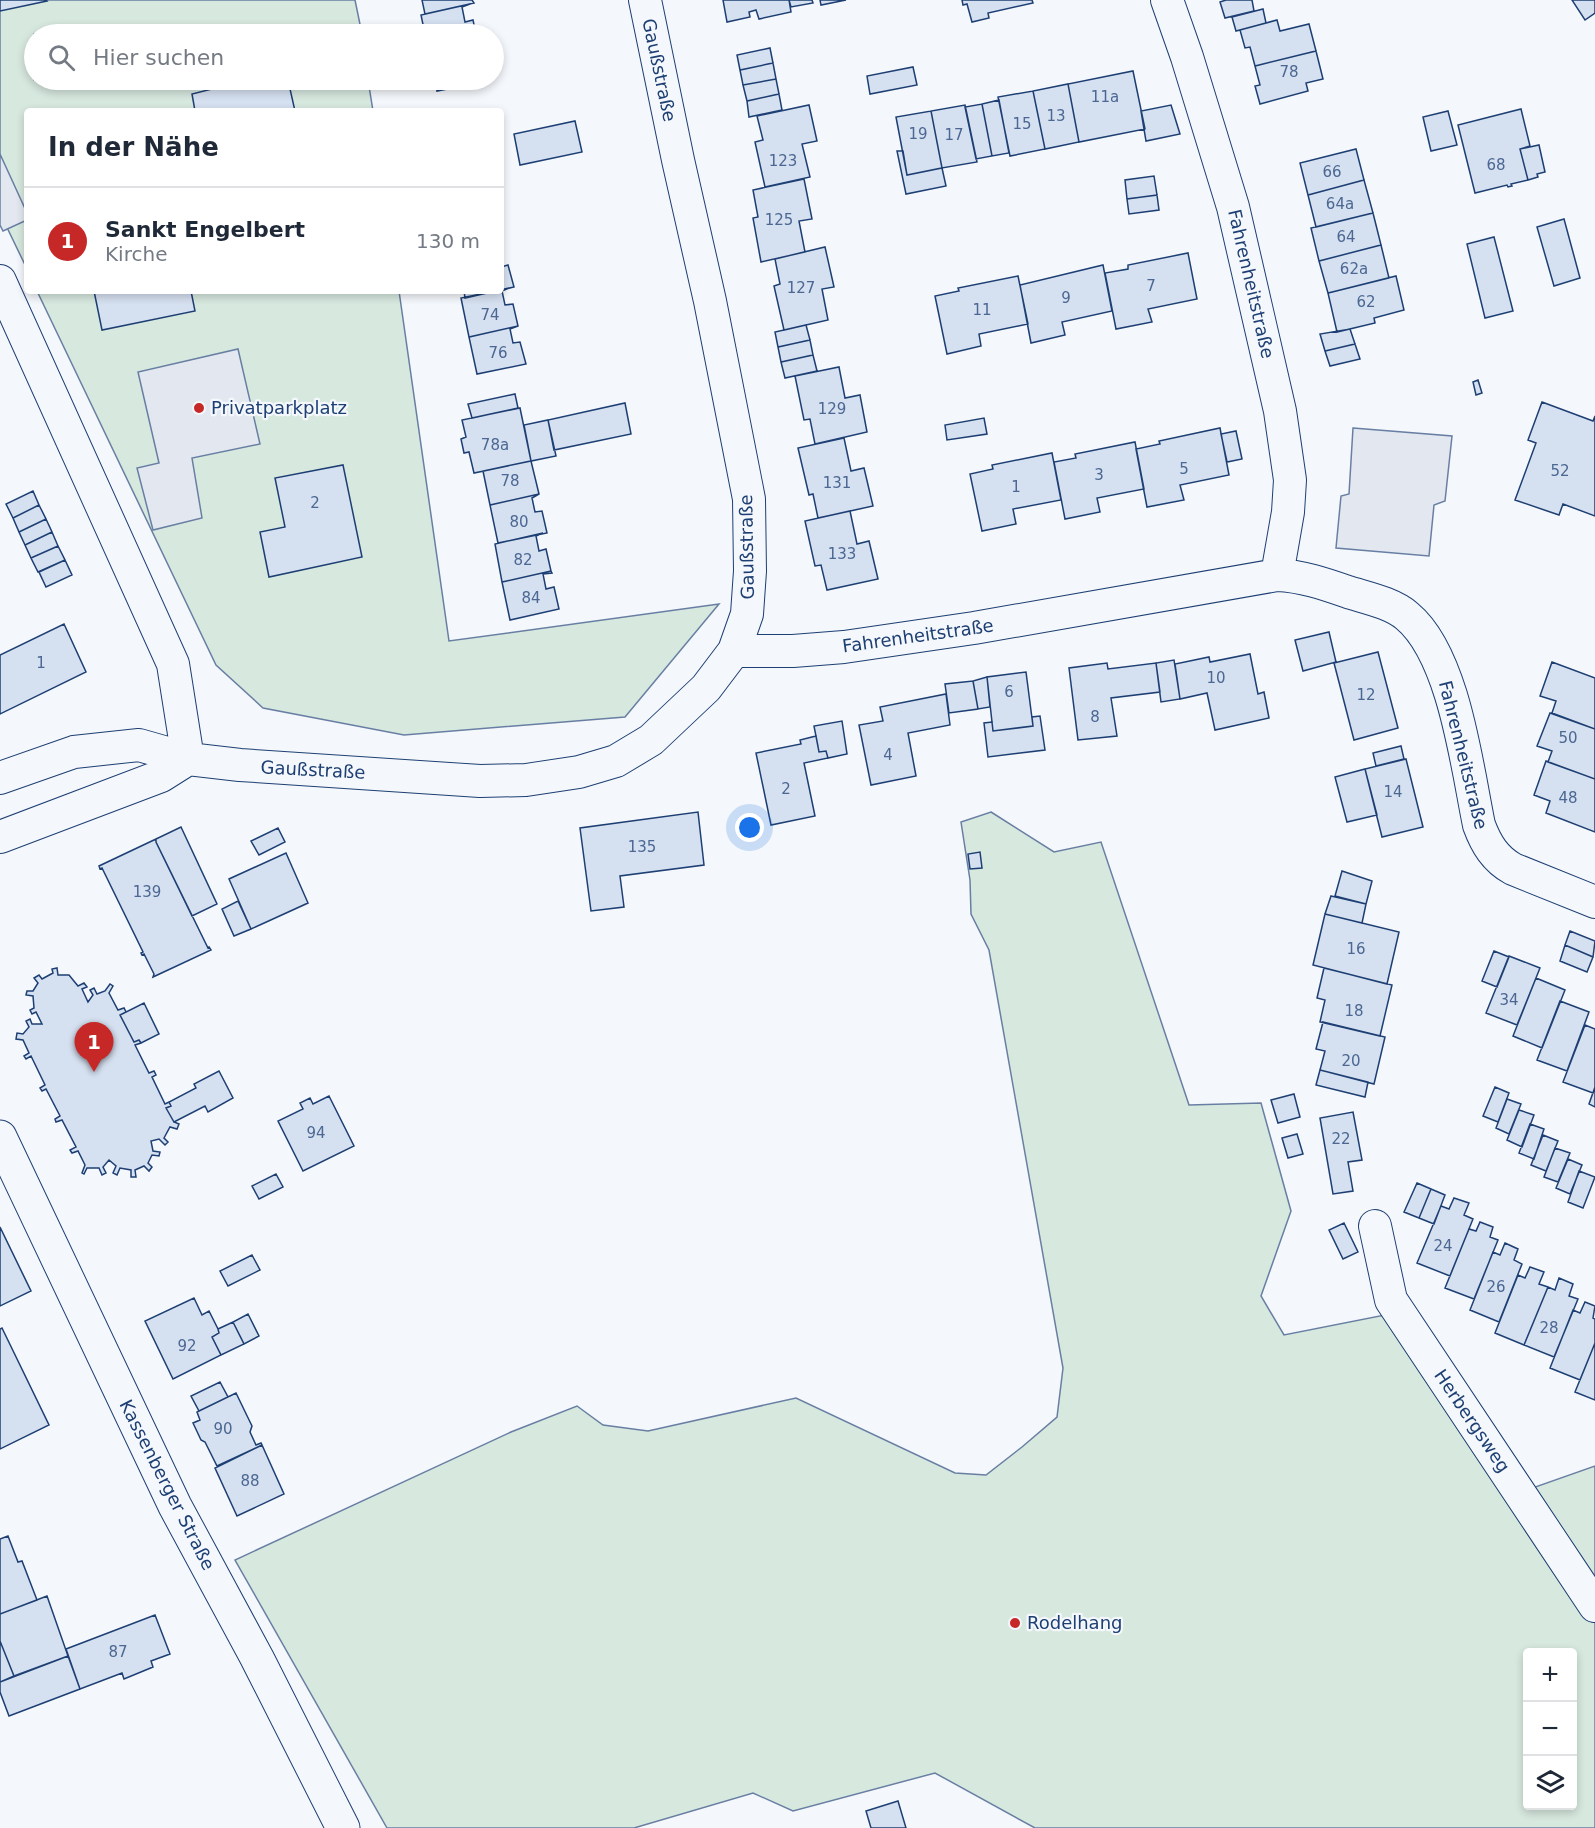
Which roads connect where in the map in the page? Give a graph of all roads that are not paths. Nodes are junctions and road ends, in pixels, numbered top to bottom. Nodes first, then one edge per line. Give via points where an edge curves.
1 (645, 0) edge
2 (1167, 0) edge
3 (0, 281) edge
4 (1277, 576) junction
5 (734, 651) junction
6 (188, 759) junction
7 (0, 778) edge
8 (0, 837) edge
9 (1595, 902) edge
10 (0, 1137) edge
11 (1375, 1226) dead end
12 (1595, 1606) edge
13 (343, 1828) edge

1 - 5 street, Gaußstraße via 748,499 749,595
2 - 4 street, Fahrenheitstraße via 1233,207 1280,411 1290,480
3 - 6 street via 173,664
4 - 5 street, Fahrenheitstraße via 855,645
4 - 9 street, Fahrenheitstraße via 1294,576 1367,598 1406,615 1416,625 1440,662 1452,697 1479,825 1493,853 1513,869
5 - 6 street, Gaußstraße via 706,688 651,740 616,761 579,772 526,780 480,781
6 - 7 street, Gaußstraße via 139,745 74,752
6 - 8 street via 161,776
10 - 13 street, Kassenberger Straße via 175,1506
11 - 12 street, Herbergsweg via 1391,1300

